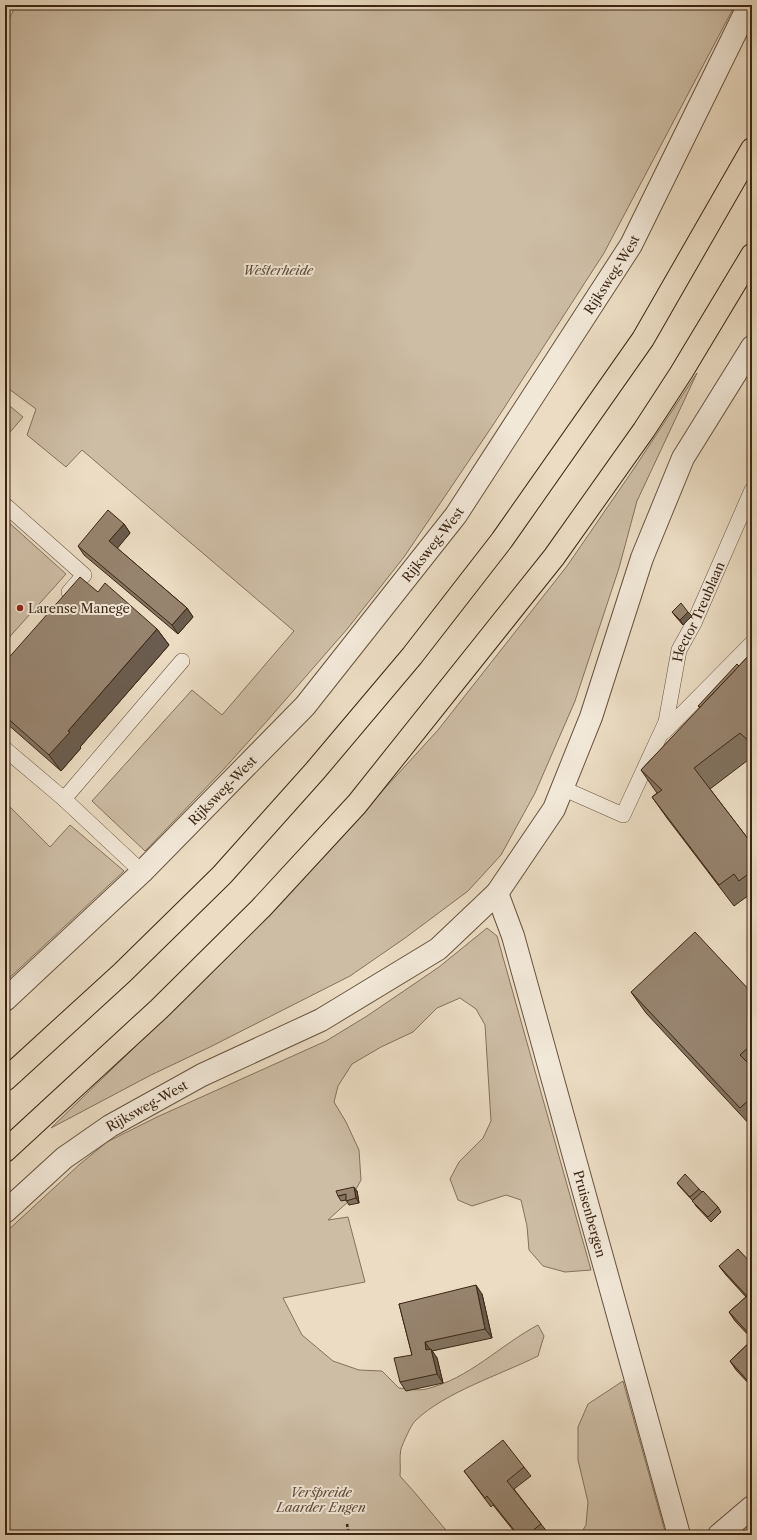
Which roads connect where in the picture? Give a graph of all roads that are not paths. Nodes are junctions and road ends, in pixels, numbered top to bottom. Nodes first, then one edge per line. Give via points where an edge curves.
1 (749, 5) edge
2 (752, 149) edge
3 (752, 255) edge
4 (752, 347) edge
5 (752, 490) edge
6 (5, 505) edge
7 (60, 603) edge
8 (752, 643) edge
9 (182, 661) dead end
10 (659, 737) junction
11 (5, 749) edge
12 (562, 788) junction
13 (64, 799) junction
14 (142, 872) junction
15 (497, 893) junction
16 (5, 1000) edge
17 (5, 1080) edge
18 (5, 1151) edge
19 (5, 1212) edge
20 (752, 1507) edge
21 (679, 1535) edge
22 (719, 1535) edge

1 - 14 street, Rijksweg-West via 631,245 456,515 305,706
2 - 17 highway via 643,339 502,540 412,656 315,771 222,875 122,973
3 - 18 highway via 644,430 554,557 357,804 261,908 159,1009
4 - 12 street, Rijksweg-West via 683,458 642,558 591,717
5 - 10 lane, Hector Treublaan via 694,623 679,650 666,722
6 - 7 lane via 84,575
8 - 10 lane, Hector Treublaan
9 - 13 lane
10 - 12 lane, Hector Treublaan via 623,815
11 - 13 lane
12 - 15 street, Rijksweg-West via 554,809
13 - 14 lane
14 - 16 street, Rijksweg-West
15 - 19 street, Rijksweg-West via 438,949 328,1016 202,1075 110,1126 64,1158
15 - 21 street, Pruisenbergen via 515,944
20 - 22 street

